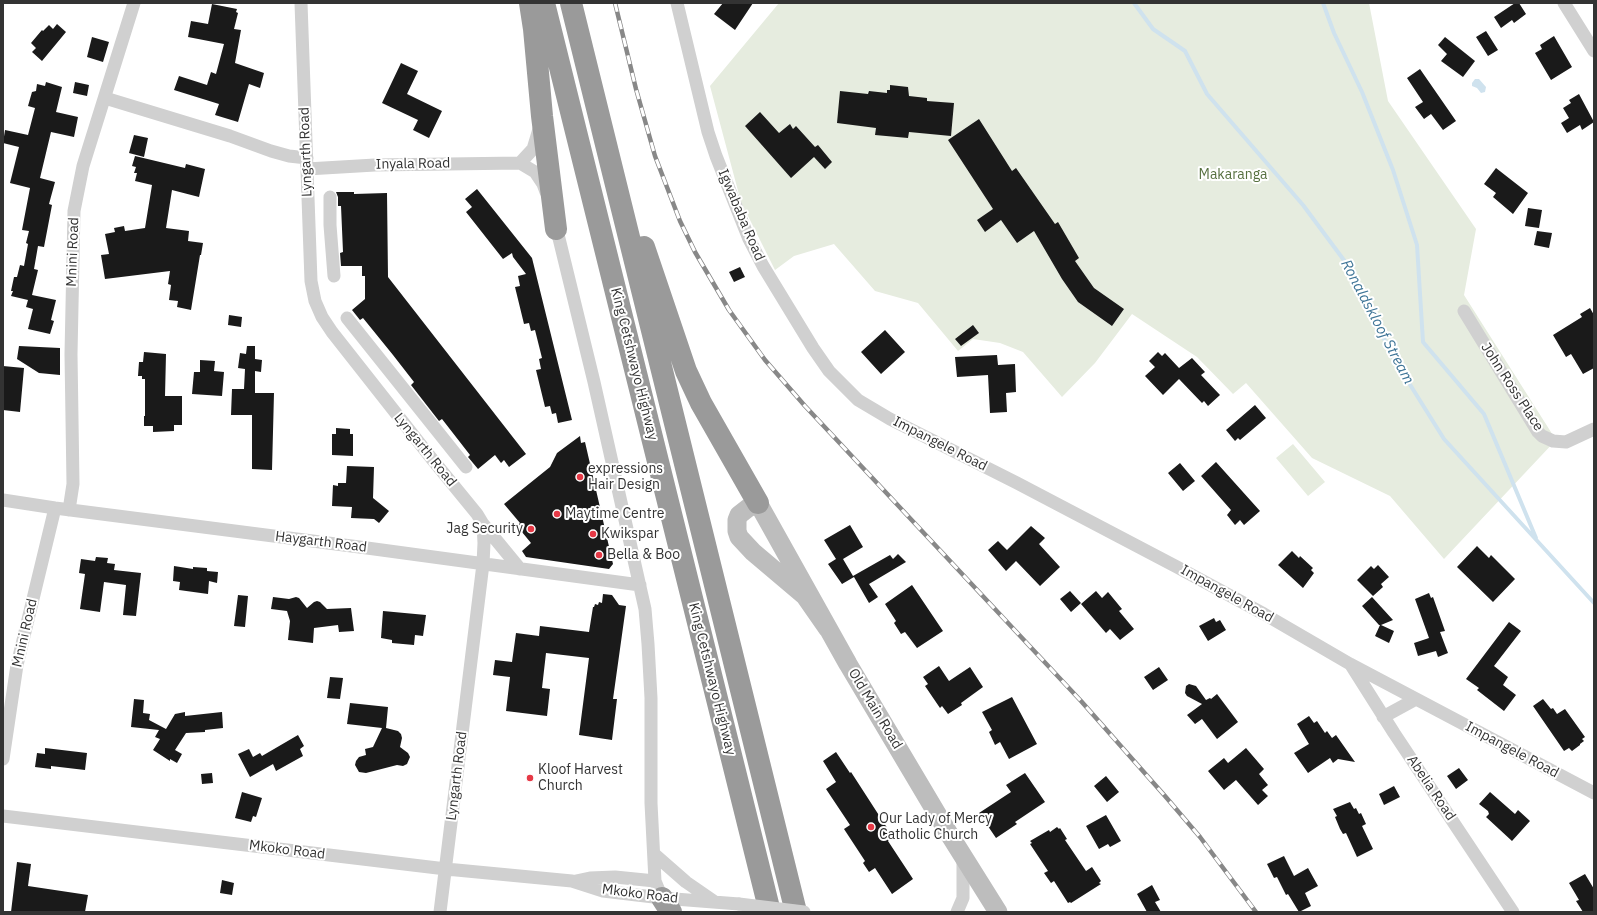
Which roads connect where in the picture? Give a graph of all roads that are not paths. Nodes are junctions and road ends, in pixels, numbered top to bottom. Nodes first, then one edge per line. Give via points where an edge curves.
1 (134, 3) edge
2 (301, 3) edge
3 (530, 3) edge
4 (544, 3) edge
5 (571, 3) edge
6 (677, 3) edge
7 (1564, 3) edge
8 (1594, 51) edge
9 (592, 90) junction
10 (105, 98) junction
11 (542, 116) junction
12 (520, 163) junction
13 (307, 164) junction
14 (330, 196) dead end
15 (330, 225) junction
16 (309, 226) junction
17 (556, 229) junction
18 (334, 276) dead end
19 (1464, 311) dead end
20 (347, 318) dead end
21 (374, 352) junction
22 (358, 365) junction
23 (858, 400) joint
24 (1594, 429) edge
25 (466, 467) dead end
26 (3, 500) edge
27 (758, 503) junction
28 (55, 508) junction
29 (69, 510) junction
30 (483, 524) junction
31 (483, 564) junction
32 (520, 569) junction
33 (640, 585) junction
34 (828, 629) junction
35 (1350, 664) junction
36 (1416, 699) junction
37 (1384, 717) junction
38 (3, 759) edge
39 (1594, 793) edge
40 (3, 816) edge
41 (654, 854) junction
42 (963, 856) junction
43 (446, 869) junction
44 (572, 881) junction
45 (663, 897) edge
46 (715, 902) junction
47 (440, 912) edge
48 (770, 912) edge
49 (796, 912) edge
50 (804, 912) edge
51 (957, 912) edge
52 (998, 912) edge
53 (1513, 912) edge

1 - 10 street, Mnini Road
2 - 13 street, Lyngarth Road
3 - 11 highway
4 - 48 highway, King Cetshwayo Highway
5 - 9 highway, King Cetshwayo Highway
6 - 23 street, Igwababa Road via 710,138 748,240 813,348 829,371
7 - 8 street
9 - 27 highway via 686,371
9 - 49 highway, King Cetshwayo Highway
10 - 13 street, Inyala Road via 230,136
10 - 29 street, Mnini Road via 83,166 74,211 71,354 73,484
11 - 12 street via 535,145
11 - 17 highway
12 - 13 street, Inyala Road
12 - 17 street via 535,172 543,184
13 - 16 street, Lyngarth Road
14 - 15 street
15 - 16 street
15 - 18 street
16 - 22 street, Lyngarth Road via 311,282 315,301 325,322
17 - 33 street
19 - 24 street, John Ross Place via 1542,436 1553,441 1566,442
20 - 21 street
21 - 22 street
21 - 25 street
22 - 30 street, Lyngarth Road
23 - 35 street, Impangele Road via 1177,567
26 - 28 street, Haygarth Road
27 - 34 street, Old Main Road
27 - 34 street via 737,518 739,537 805,596
28 - 29 street, Haygarth Road
28 - 38 street, Mnini Road via 17,665
29 - 31 street, Haygarth Road
30 - 31 street, Lyngarth Road
30 - 32 street
31 - 32 street, Haygarth Road
31 - 43 street, Lyngarth Road
32 - 33 street, Haygarth Road
33 - 41 street via 648,644 651,698 651,803
34 - 42 street, Old Main Road
35 - 36 street, Impangele Road
35 - 37 street, Abelia Road
36 - 37 street
36 - 39 street, Impangele Road
37 - 53 street, Abelia Road
40 - 43 street, Mkoko Road
41 - 45 street
41 - 46 street via 686,882
42 - 51 street via 962,898
42 - 52 street, Old Main Road
43 - 44 street, Mkoko Road
43 - 47 street, Lyngarth Road
44 - 45 street, Mkoko Road via 603,891
44 - 45 street, Mkoko Road via 615,877
45 - 46 street, Mkoko Road
46 - 50 street, Mkoko Road, bridge

